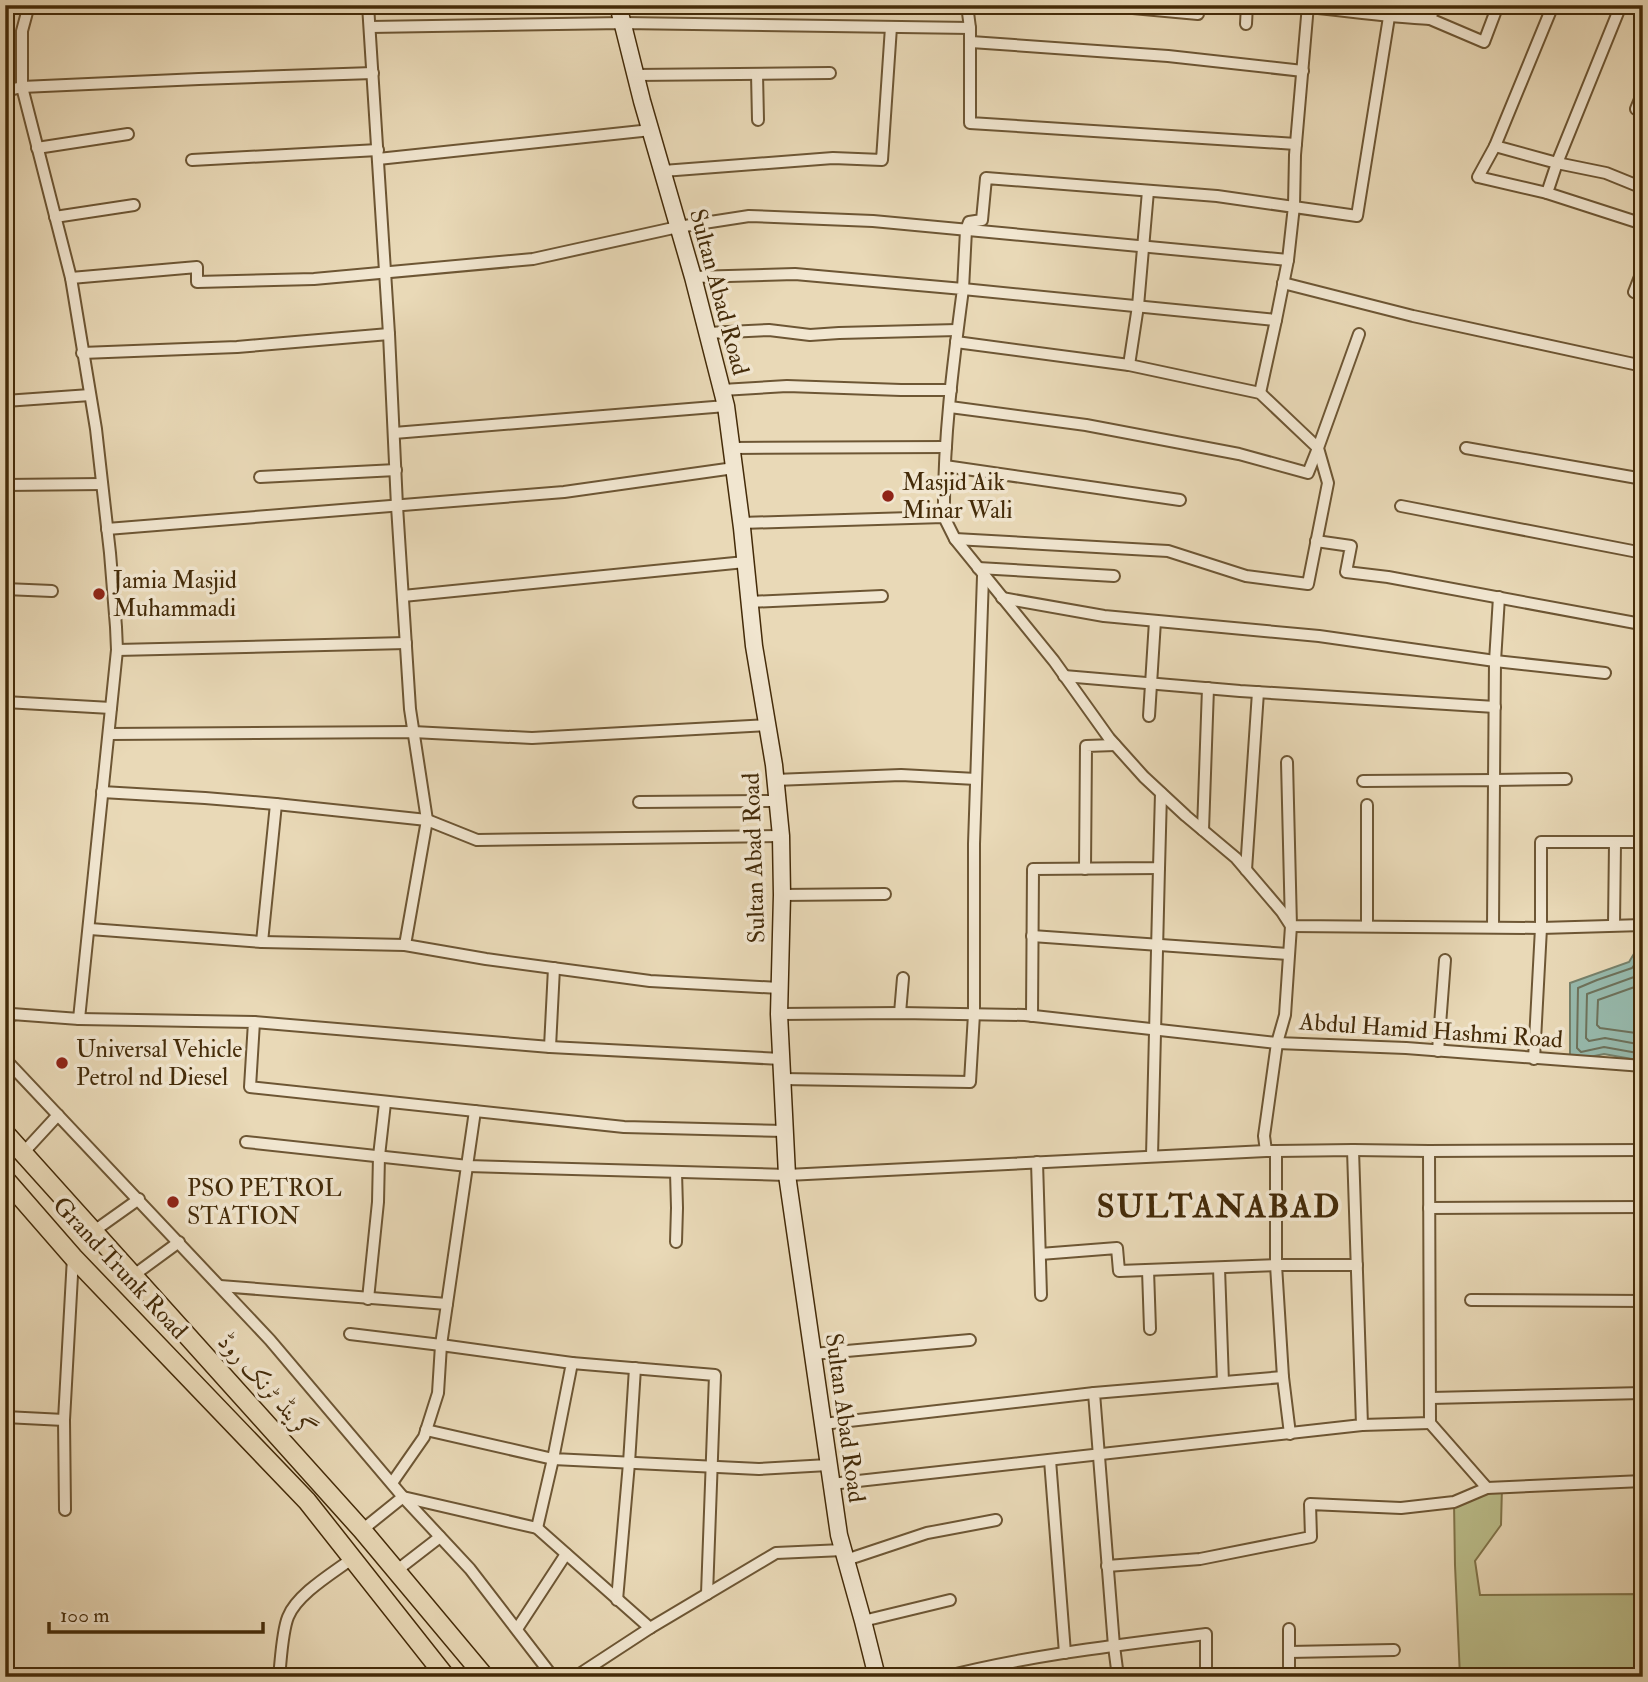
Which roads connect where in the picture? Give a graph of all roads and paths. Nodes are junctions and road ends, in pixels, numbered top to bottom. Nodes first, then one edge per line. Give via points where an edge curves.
1 (29, 5) edge
2 (368, 5) edge
3 (618, 5) edge
4 (967, 5) edge
5 (1100, 5) edge
6 (1247, 5) edge
7 (1435, 5) edge
8 (1498, 5) edge
9 (1553, 5) edge
10 (1621, 5) edge
11 (1308, 6) edge
12 (1377, 10) edge
13 (1198, 14) dead end
14 (1389, 17) junction
15 (1430, 19) junction
16 (623, 23) junction
17 (1246, 24) dead end
18 (370, 27) junction
19 (891, 27) junction
20 (970, 29) junction
21 (971, 42) junction
22 (1303, 71) junction
23 (373, 73) junction
24 (830, 73) dead end
25 (757, 74) junction
26 (636, 75) junction
27 (22, 87) junction
28 (5, 91) edge
29 (1643, 92) edge
30 (1636, 109) dead end
31 (758, 120) dead end
32 (651, 130) junction
33 (128, 134) dead end
34 (1296, 144) junction
35 (1495, 146) junction
36 (37, 148) junction
37 (378, 154) junction
38 (192, 160) dead end
39 (1557, 163) junction
40 (663, 171) junction
41 (1643, 188) edge
42 (1148, 191) junction
43 (1547, 193) junction
44 (134, 205) dead end
45 (1294, 206) junction
46 (55, 217) junction
47 (1643, 224) edge
48 (678, 227) junction
49 (966, 230) junction
50 (1144, 247) junction
51 (1288, 260) junction
52 (1643, 269) edge
53 (385, 273) junction
54 (693, 277) junction
55 (71, 278) junction
56 (1283, 283) junction
57 (963, 289) junction
58 (1634, 292) dead end
59 (1138, 306) junction
60 (1276, 320) junction
61 (957, 330) junction
62 (707, 333) junction
63 (389, 334) junction
64 (1359, 334) dead end
65 (956, 342) junction
66 (82, 353) junction
67 (1129, 365) junction
68 (1643, 366) edge
69 (722, 390) junction
70 (951, 390) junction
71 (1260, 393) junction
72 (90, 395) junction
73 (5, 401) edge
74 (726, 407) junction
75 (950, 407) junction
76 (394, 433) junction
77 (946, 447) junction
78 (732, 448) junction
79 (1318, 448) junction
80 (1466, 448) dead end
81 (945, 466) junction
82 (734, 468) junction
83 (396, 470) junction
84 (260, 477) dead end
85 (1643, 479) edge
86 (102, 484) junction
87 (5, 485) edge
88 (1180, 500) dead end
89 (397, 506) junction
90 (1401, 506) dead end
91 (944, 517) junction
92 (741, 523) junction
93 (107, 529) junction
94 (955, 539) junction
95 (1316, 541) junction
96 (1643, 553) edge
97 (746, 562) junction
98 (981, 572) junction
99 (1114, 576) dead end
100 (5, 589) edge
101 (52, 591) dead end
102 (402, 596) junction
103 (882, 596) dead end
104 (1499, 597) junction
105 (1002, 598) junction
106 (749, 602) junction
107 (1155, 621) junction
108 (1642, 621) edge
109 (406, 643) junction
110 (117, 650) junction
111 (1496, 661) junction
112 (1605, 673) dead end
113 (1064, 676) junction
114 (1150, 684) junction
115 (1208, 688) junction
116 (1258, 692) junction
117 (5, 702) edge
118 (1495, 707) junction
119 (111, 708) junction
120 (1149, 716) dead end
121 (767, 725) junction
122 (413, 732) junction
123 (109, 734) junction
124 (1115, 745) junction
125 (1287, 762) dead end
126 (976, 779) junction
127 (1566, 779) dead end
128 (775, 780) junction
129 (1494, 780) junction
130 (1363, 781) dead end
131 (102, 792) junction
132 (1161, 793) junction
133 (778, 801) junction
134 (639, 802) dead end
135 (276, 804) junction
136 (1367, 805) dead end
137 (427, 820) junction
138 (1203, 830) junction
139 (781, 836) junction
140 (1643, 842) edge
141 (1615, 843) junction
142 (1159, 868) junction
143 (1085, 869) junction
144 (1246, 870) junction
145 (885, 894) dead end
146 (782, 895) junction
147 (1615, 925) junction
148 (1643, 925) edge
149 (1291, 926) junction
150 (1367, 926) junction
151 (1493, 927) junction
152 (1541, 928) junction
153 (90, 929) junction
154 (1032, 936) junction
155 (262, 943) junction
156 (1157, 944) junction
157 (405, 945) junction
158 (1288, 954) junction
159 (1445, 960) dead end
160 (554, 968) junction
161 (903, 978) dead end
162 (779, 988) junction
163 (900, 1013) junction
164 (779, 1014) junction
165 (974, 1014) junction
166 (1032, 1016) junction
167 (79, 1019) junction
168 (254, 1022) junction
169 (5, 1025) edge
170 (1156, 1029) junction
171 (1277, 1043) junction
172 (550, 1047) junction
173 (1438, 1051) junction
174 (5, 1059) edge
175 (781, 1059) junction
176 (1534, 1059) junction
177 (1643, 1066) edge
178 (782, 1079) junction
179 (385, 1102) junction
180 (475, 1111) junction
181 (58, 1115) junction
182 (785, 1131) junction
183 (5, 1133) edge
184 (246, 1142) dead end
185 (1353, 1150) junction
186 (1643, 1150) edge
187 (1271, 1151) junction
188 (1429, 1151) junction
189 (23, 1153) junction
190 (379, 1156) junction
191 (1152, 1156) junction
192 (1037, 1162) junction
193 (468, 1166) junction
194 (676, 1172) junction
195 (787, 1175) junction
196 (5, 1179) edge
197 (139, 1199) junction
198 (1643, 1207) edge
199 (1429, 1208) junction
200 (94, 1231) junction
201 (178, 1242) junction
202 (676, 1242) dead end
203 (1040, 1254) junction
204 (73, 1257) junction
205 (1276, 1265) junction
206 (1357, 1265) junction
207 (1219, 1268) junction
208 (1148, 1270) junction
209 (134, 1275) junction
210 (220, 1286) junction
211 (1041, 1295) dead end
212 (368, 1299) junction
213 (1471, 1300) dead end
214 (1643, 1301) edge
215 (447, 1304) junction
216 (1150, 1329) dead end
217 (350, 1334) dead end
218 (970, 1340) dead end
219 (441, 1345) junction
220 (813, 1354) junction
221 (572, 1363) junction
222 (635, 1368) junction
223 (1283, 1377) junction
224 (1223, 1382) junction
225 (1643, 1393) edge
226 (1094, 1394) junction
227 (1431, 1398) junction
228 (5, 1417) edge
229 (64, 1420) junction
230 (1430, 1423) junction
231 (823, 1424) junction
232 (1362, 1425) junction
233 (426, 1430) junction
234 (1290, 1434) junction
235 (1099, 1455) junction
236 (554, 1459) junction
237 (1050, 1460) junction
238 (629, 1463) junction
239 (828, 1465) junction
240 (712, 1467) junction
241 (1643, 1481) edge
242 (392, 1483) junction
243 (831, 1484) junction
244 (1487, 1488) junction
245 (403, 1497) junction
246 (65, 1510) dead end
247 (996, 1520) dead end
248 (537, 1528) junction
249 (362, 1530) junction
250 (440, 1537) junction
251 (566, 1555) junction
252 (844, 1555) junction
253 (353, 1559) junction
254 (1107, 1566) junction
255 (398, 1573) junction
256 (379, 1592) junction
257 (708, 1594) junction
258 (617, 1600) junction
259 (950, 1600) dead end
260 (863, 1621) junction
261 (650, 1628) junction
262 (517, 1629) junction
263 (1289, 1629) dead end
264 (1114, 1646) junction
265 (1394, 1650) dead end
266 (1289, 1652) junction
267 (1065, 1653) junction
268 (279, 1677) edge
269 (446, 1677) edge
270 (485, 1677) edge
271 (553, 1677) edge
272 (575, 1677) edge
273 (877, 1677) edge
274 (944, 1677) edge
275 (1118, 1677) edge
276 (1206, 1677) edge
277 (1289, 1677) edge

1 - 27 street via 22,31
2 - 18 street
3 - 16 street, Sultan Abad Road
4 - 20 street
5 - 13 street
6 - 17 street
7 - 15 street
8 - 15 street via 1485,42
9 - 35 street
10 - 39 street
11 - 12 street
11 - 22 street
12 - 14 street
14 - 15 street
14 - 45 street via 1357,216
16 - 18 street
16 - 19 street
16 - 26 street, Sultan Abad Road
18 - 23 street
19 - 20 street
19 - 40 street via 882,160 833,158
20 - 21 street
21 - 22 street
21 - 34 street via 970,123
22 - 34 street
23 - 27 street
23 - 37 street
24 - 25 street
25 - 26 street
25 - 31 street
26 - 32 street, Sultan Abad Road
27 - 28 street
27 - 36 street
29 - 30 street
32 - 37 street
32 - 40 street, Sultan Abad Road
33 - 36 street
34 - 45 street
35 - 39 street
35 - 43 street via 1479,177
36 - 46 street
37 - 38 street
37 - 53 street
39 - 41 street via 1606,173
39 - 43 street
40 - 48 street, Sultan Abad Road
42 - 45 street
42 - 49 street via 986,178 982,220 969,222
42 - 50 street
43 - 47 street
44 - 46 street
45 - 51 street
46 - 55 street
48 - 49 street via 749,216
48 - 53 street via 533,259
48 - 54 street, Sultan Abad Road
49 - 50 street
49 - 57 street
50 - 51 street
50 - 59 street
51 - 56 street
52 - 58 street
53 - 55 street via 197,282 197,267
53 - 63 street
54 - 57 street via 795,274
54 - 62 street, Sultan Abad Road
55 - 66 street
56 - 60 street
56 - 68 street
57 - 59 street
57 - 61 street
59 - 60 street
59 - 67 street
60 - 71 street
61 - 62 street
61 - 65 street
62 - 69 street, Sultan Abad Road
63 - 66 street via 237,347
63 - 76 street
64 - 79 street
65 - 67 street
65 - 70 street
66 - 72 street
67 - 71 street
69 - 70 street via 787,386
69 - 74 street, Sultan Abad Road
70 - 75 street
71 - 79 street
72 - 73 street
72 - 86 street
74 - 76 street
74 - 78 street, Sultan Abad Road
75 - 77 street
75 - 79 street via 1086,425 1239,454 1308,473
76 - 83 street
77 - 78 street
77 - 81 street
78 - 82 street, Sultan Abad Road
79 - 95 street via 1328,483
80 - 85 street
81 - 88 street
81 - 91 street
82 - 89 street via 564,492
82 - 92 street, Sultan Abad Road
83 - 84 street
83 - 89 street
86 - 87 street
86 - 93 street
89 - 93 street
89 - 102 street
90 - 96 street
91 - 92 street
91 - 94 street
92 - 97 street, Sultan Abad Road
93 - 110 street
94 - 95 street via 1168,551 1246,576 1308,584
94 - 98 street
95 - 104 street via 1351,547 1346,572
97 - 102 street
97 - 106 street, Sultan Abad Road
98 - 99 street
98 - 105 street
98 - 126 street
100 - 101 street
102 - 109 street
103 - 106 street
104 - 108 street
104 - 111 street
105 - 107 street
105 - 113 street
106 - 121 street, Sultan Abad Road
107 - 111 street via 1318,636
107 - 114 street
109 - 110 street
109 - 122 street
110 - 119 street
111 - 112 street
111 - 118 street
113 - 114 street
113 - 124 street
114 - 115 street
114 - 120 street
115 - 116 street
115 - 138 street
116 - 118 street
116 - 144 street
117 - 119 street
118 - 129 street
119 - 123 street
121 - 122 street via 532,738
121 - 128 street, Sultan Abad Road
122 - 123 street
122 - 137 street
123 - 131 street
124 - 132 street
124 - 143 street via 1086,746
125 - 149 street, Abdul Hamid Hashmi Road
126 - 128 street via 901,775
126 - 165 street
127 - 129 street
128 - 133 street, Sultan Abad Road
129 - 130 street
129 - 151 street
131 - 135 street
131 - 153 street
132 - 138 street
132 - 142 street
133 - 134 street
133 - 139 street, Sultan Abad Road
135 - 137 street
135 - 155 street
136 - 150 street
137 - 139 street via 477,840
137 - 157 street
138 - 144 street
139 - 146 street, Sultan Abad Road
140 - 141 street
141 - 147 street
141 - 152 street via 1541,842
142 - 143 street
142 - 156 street
143 - 154 street via 1033,869
144 - 149 street
145 - 146 street
146 - 162 street, Sultan Abad Road
147 - 148 street
147 - 152 street
149 - 150 street
149 - 158 street, Abdul Hamid Hashmi Road
150 - 151 street
151 - 152 street
152 - 176 street
153 - 155 street
153 - 167 street
154 - 156 street
154 - 166 street
155 - 157 street
156 - 158 street
156 - 170 street
157 - 160 street
158 - 171 street, Abdul Hamid Hashmi Road via 1285,1015
159 - 173 street
160 - 162 street via 650,981
160 - 172 street
161 - 163 street
162 - 164 street, Sultan Abad Road
163 - 164 street
163 - 165 street
164 - 175 street, Sultan Abad Road
165 - 166 street
165 - 178 street via 970,1082
166 - 170 street
167 - 168 street
167 - 169 street via 12,1014
168 - 172 street
168 - 179 street via 250,1087
170 - 171 street
170 - 191 street
171 - 173 street, Abdul Hamid Hashmi Road
171 - 187 street via 1264,1136
172 - 175 street
173 - 176 street, Abdul Hamid Hashmi Road
174 - 181 street
175 - 178 street, Sultan Abad Road
176 - 177 street, Abdul Hamid Hashmi Road
178 - 182 street, Sultan Abad Road
179 - 180 street
179 - 190 street
180 - 182 street via 624,1127
180 - 193 street
181 - 189 street
181 - 197 street
182 - 195 street, Sultan Abad Road
183 - 189 main road, گرینڈ ٹرنک روڈ
184 - 190 street
185 - 187 street
185 - 188 street
185 - 206 street
186 - 188 street
187 - 191 street
187 - 205 street
188 - 199 street
189 - 200 main road, گرینڈ ٹرنک روڈ
190 - 193 street
190 - 212 street
191 - 192 street
192 - 195 street
192 - 203 street
193 - 194 street
193 - 215 street
194 - 195 street
194 - 202 street
195 - 220 street, Sultan Abad Road
196 - 204 main road, Grand Trunk Road
197 - 200 street
197 - 201 street
198 - 199 street
199 - 227 street
200 - 209 main road, گرینڈ ٹرنک روڈ
201 - 209 street
201 - 210 street
203 - 208 street via 1117,1248 1119,1271
203 - 211 street
204 - 229 street
204 - 253 main road, Grand Trunk Road via 307,1501
205 - 206 street
205 - 207 street
205 - 223 street
206 - 232 street
207 - 208 street
207 - 224 street
208 - 216 street
209 - 249 main road, گرینڈ ٹرنک روڈ
210 - 212 street
210 - 242 street
212 - 215 street
213 - 214 street
215 - 219 street
217 - 219 street
218 - 220 street
219 - 221 street
219 - 233 street via 438,1394
220 - 231 street, Sultan Abad Road
221 - 222 street
221 - 236 street
222 - 238 street
222 - 240 street via 715,1375
223 - 224 street
223 - 234 street
224 - 226 street
225 - 227 street
226 - 231 street
226 - 235 street
227 - 230 street
228 - 229 street
229 - 246 street
230 - 232 street
230 - 244 street
231 - 239 street, Sultan Abad Road
232 - 234 street
233 - 236 street
233 - 242 street
234 - 235 street
235 - 237 street
235 - 254 street
236 - 238 street
236 - 248 street
237 - 243 street
237 - 267 street
238 - 240 street
238 - 258 street
239 - 240 street
239 - 243 street, Sultan Abad Road
240 - 257 street
241 - 244 street
242 - 245 street
243 - 252 street, Sultan Abad Road
244 - 254 street via 1454,1502 1401,1508 1310,1504 1311,1536 1200,1559
245 - 248 street
245 - 249 street
245 - 250 street
247 - 252 street
248 - 251 street
249 - 255 main road, گرینڈ ٹرنک روڈ
250 - 255 street
250 - 262 street
251 - 258 street
251 - 262 street
252 - 257 street via 776,1553
252 - 260 street, Sultan Abad Road
253 - 256 main road, Grand Trunk Road
253 - 268 street via 295,1605 288,1617
254 - 264 street
255 - 256 main road
255 - 270 main road, گرینڈ ٹرنک روڈ
256 - 269 main road, Grand Trunk Road
257 - 261 street
258 - 261 street
259 - 260 street
260 - 273 street, Sultan Abad Road
261 - 272 street
262 - 271 street
263 - 266 street
264 - 267 street
264 - 275 street
264 - 276 street via 1206,1634
265 - 266 street
266 - 277 street
267 - 274 street

